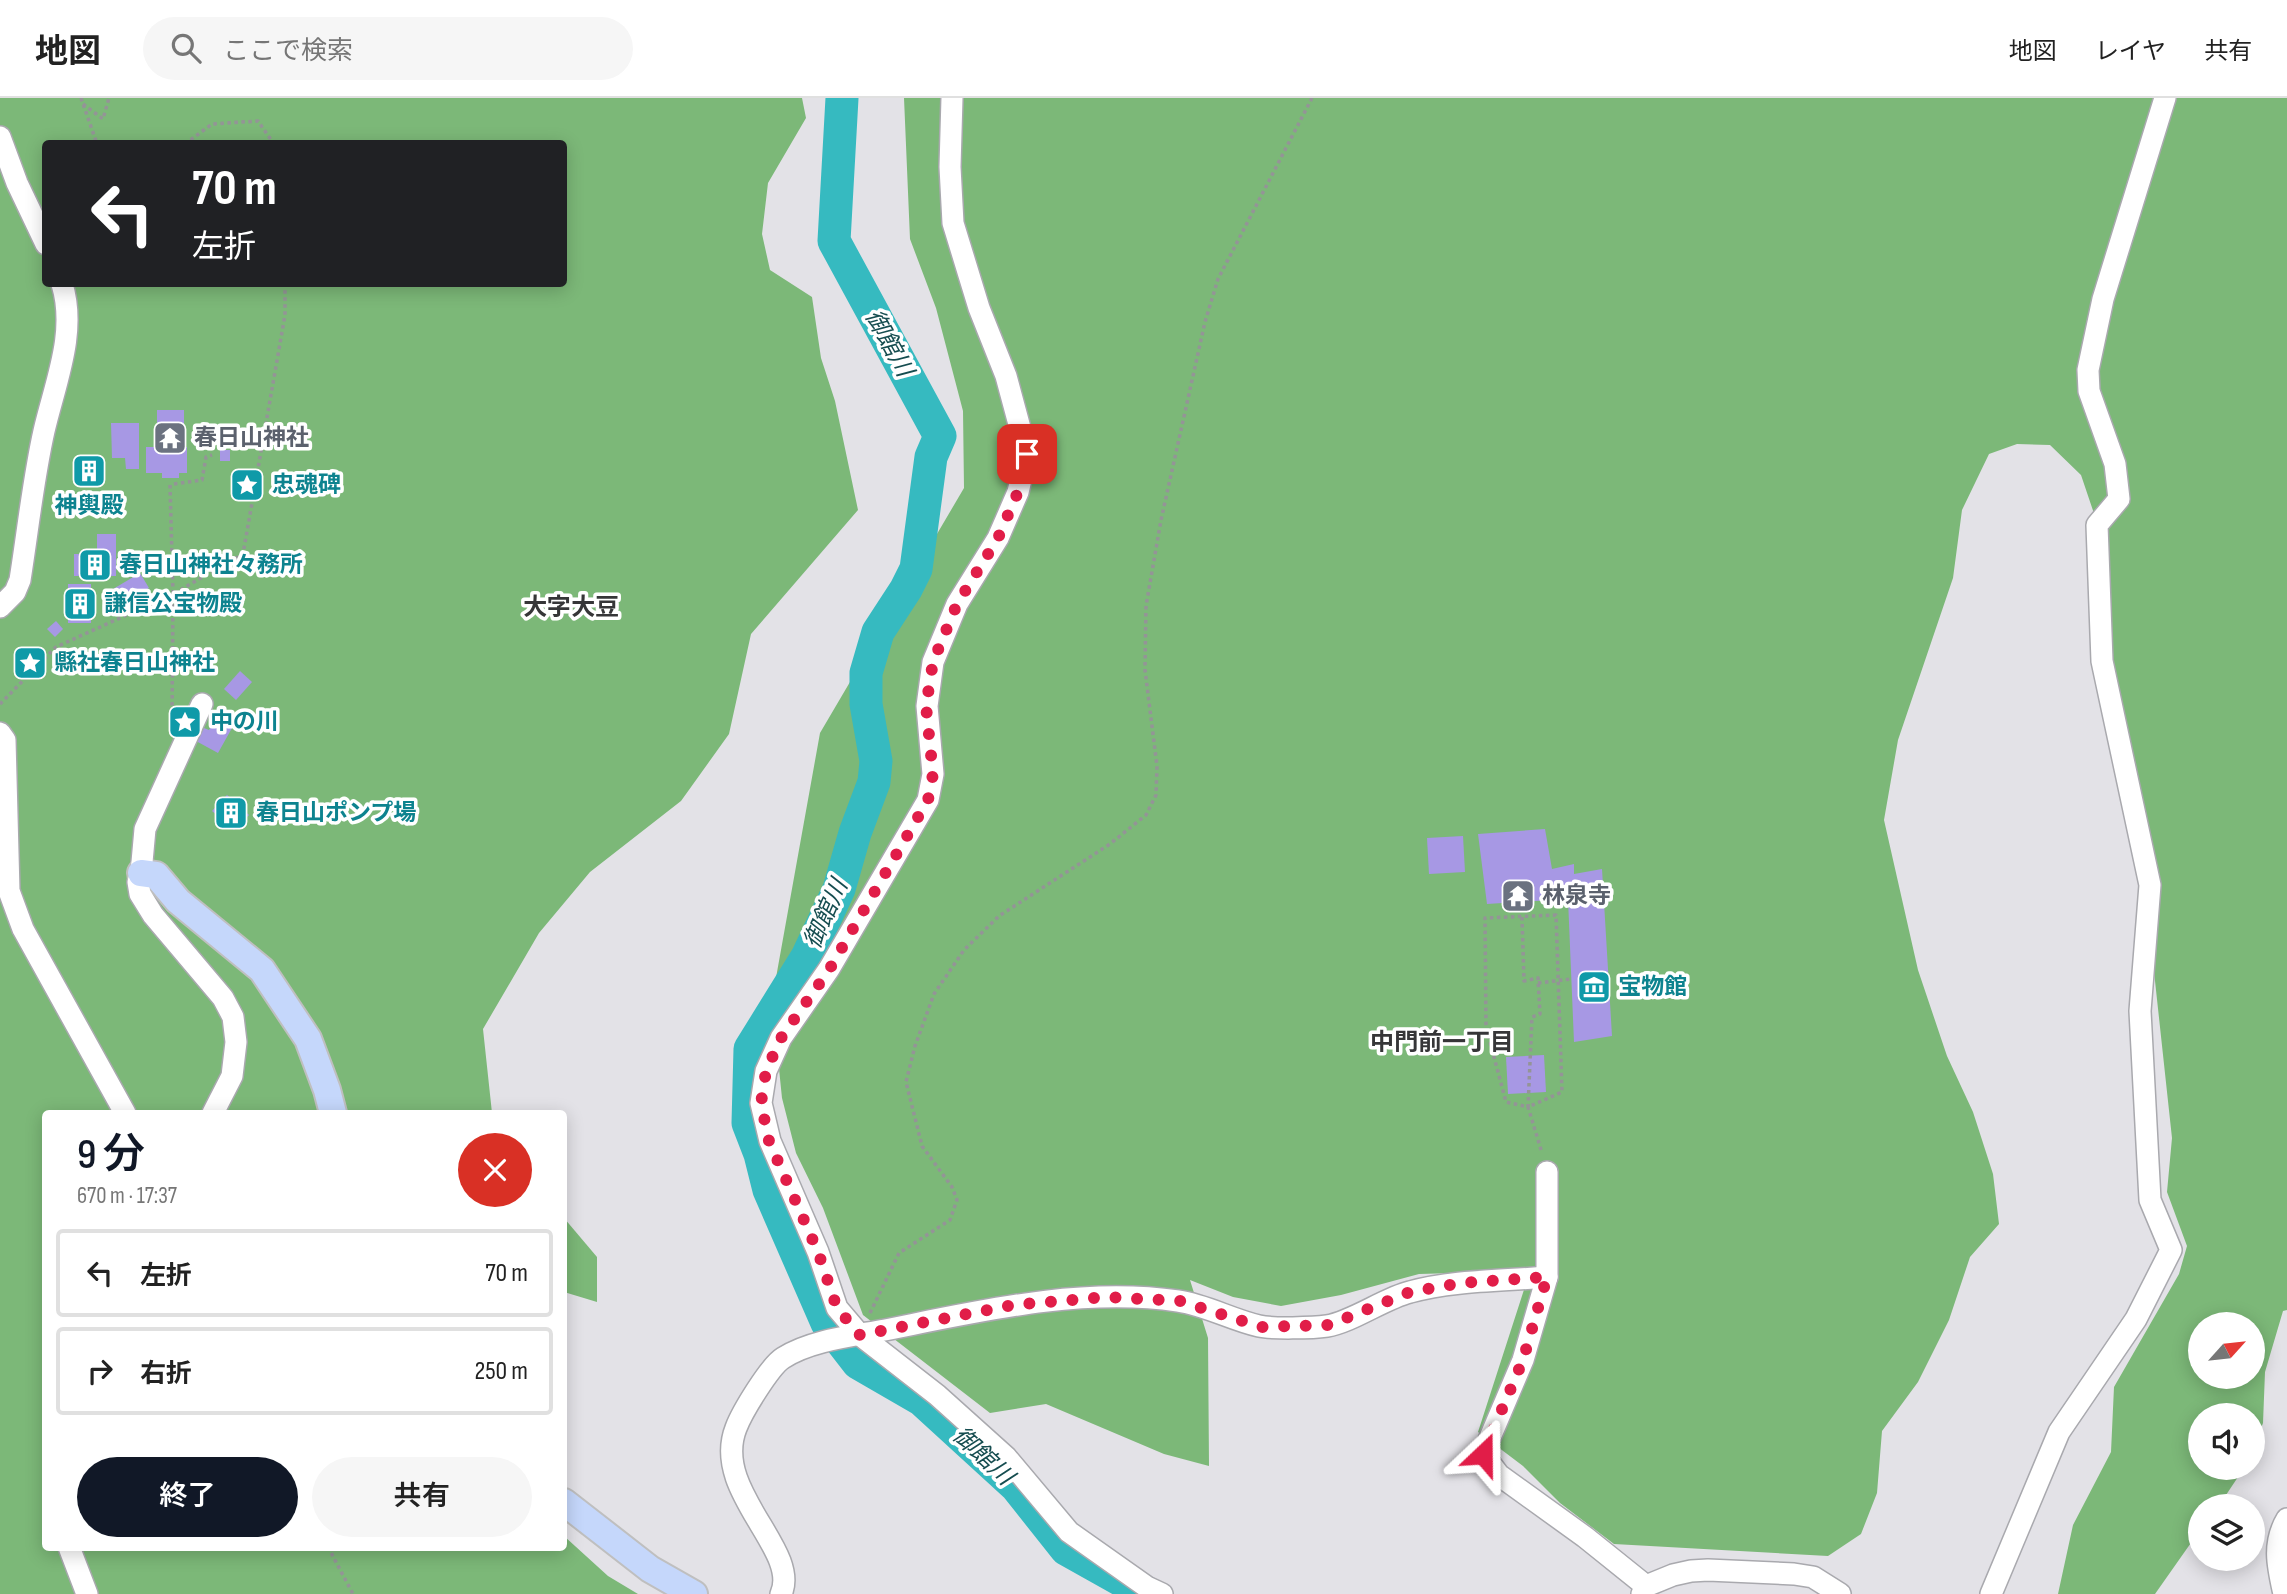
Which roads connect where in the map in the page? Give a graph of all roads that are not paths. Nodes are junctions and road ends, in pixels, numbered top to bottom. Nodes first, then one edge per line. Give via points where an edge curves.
1 (952, 98) edge
2 (2165, 98) edge
3 (0, 137) edge
4 (42, 236) edge
5 (63, 287) edge
6 (0, 607) edge
7 (202, 704) dead end
8 (2, 736) edge
9 (141, 873) junction
10 (123, 1110) edge
11 (215, 1110) edge
12 (331, 1110) edge
13 (1547, 1172) road end
14 (1547, 1277) junction
15 (860, 1335) junction
16 (567, 1504) edge
17 (2287, 1519) edge
18 (71, 1551) edge
19 (1644, 1590) edge
20 (88, 1594) edge
21 (694, 1594) edge
22 (781, 1594) edge
23 (1162, 1594) edge
24 (1840, 1594) edge
25 (1991, 1594) edge
26 (2284, 1594) edge

1 - 15 street via 953,223 1006,376 1027,454 1018,492 998,538 957,604 933,662 926,706 933,774 928,800 829,970 781,1038 766,1071 761,1103 769,1141 818,1252 837,1308
2 - 25 street via 2103,299 2088,370 2089,391 2115,464 2119,499 2097,525 2102,661 2150,885 2140,1010 2150,1200 2171,1251 2136,1319 2059,1432
3 - 4 street
5 - 6 street via 63,362 44,432 20,580
7 - 9 street via 145,828
8 - 10 street via 9,891 14,910
9 - 11 street via 140,894 153,915 223,998 233,1017 232,1076
9 - 12 main road via 156,875 178,901 262,970 308,1039
13 - 14 street
14 - 15 street via 1410,1292 1329,1325 1261,1327 1180,1301 1106,1297 1013,1305
14 - 19 street via 1523,1360 1483,1454 1499,1475 1585,1537
15 - 22 street via 782,1358 736,1427 731,1451 734,1475 782,1566
15 - 23 street via 1006,1457 1069,1532
16 - 21 main road via 650,1569
17 - 26 street via 2276,1549
18 - 20 street
19 - 24 street via 1691,1571 1732,1571 1813,1577

